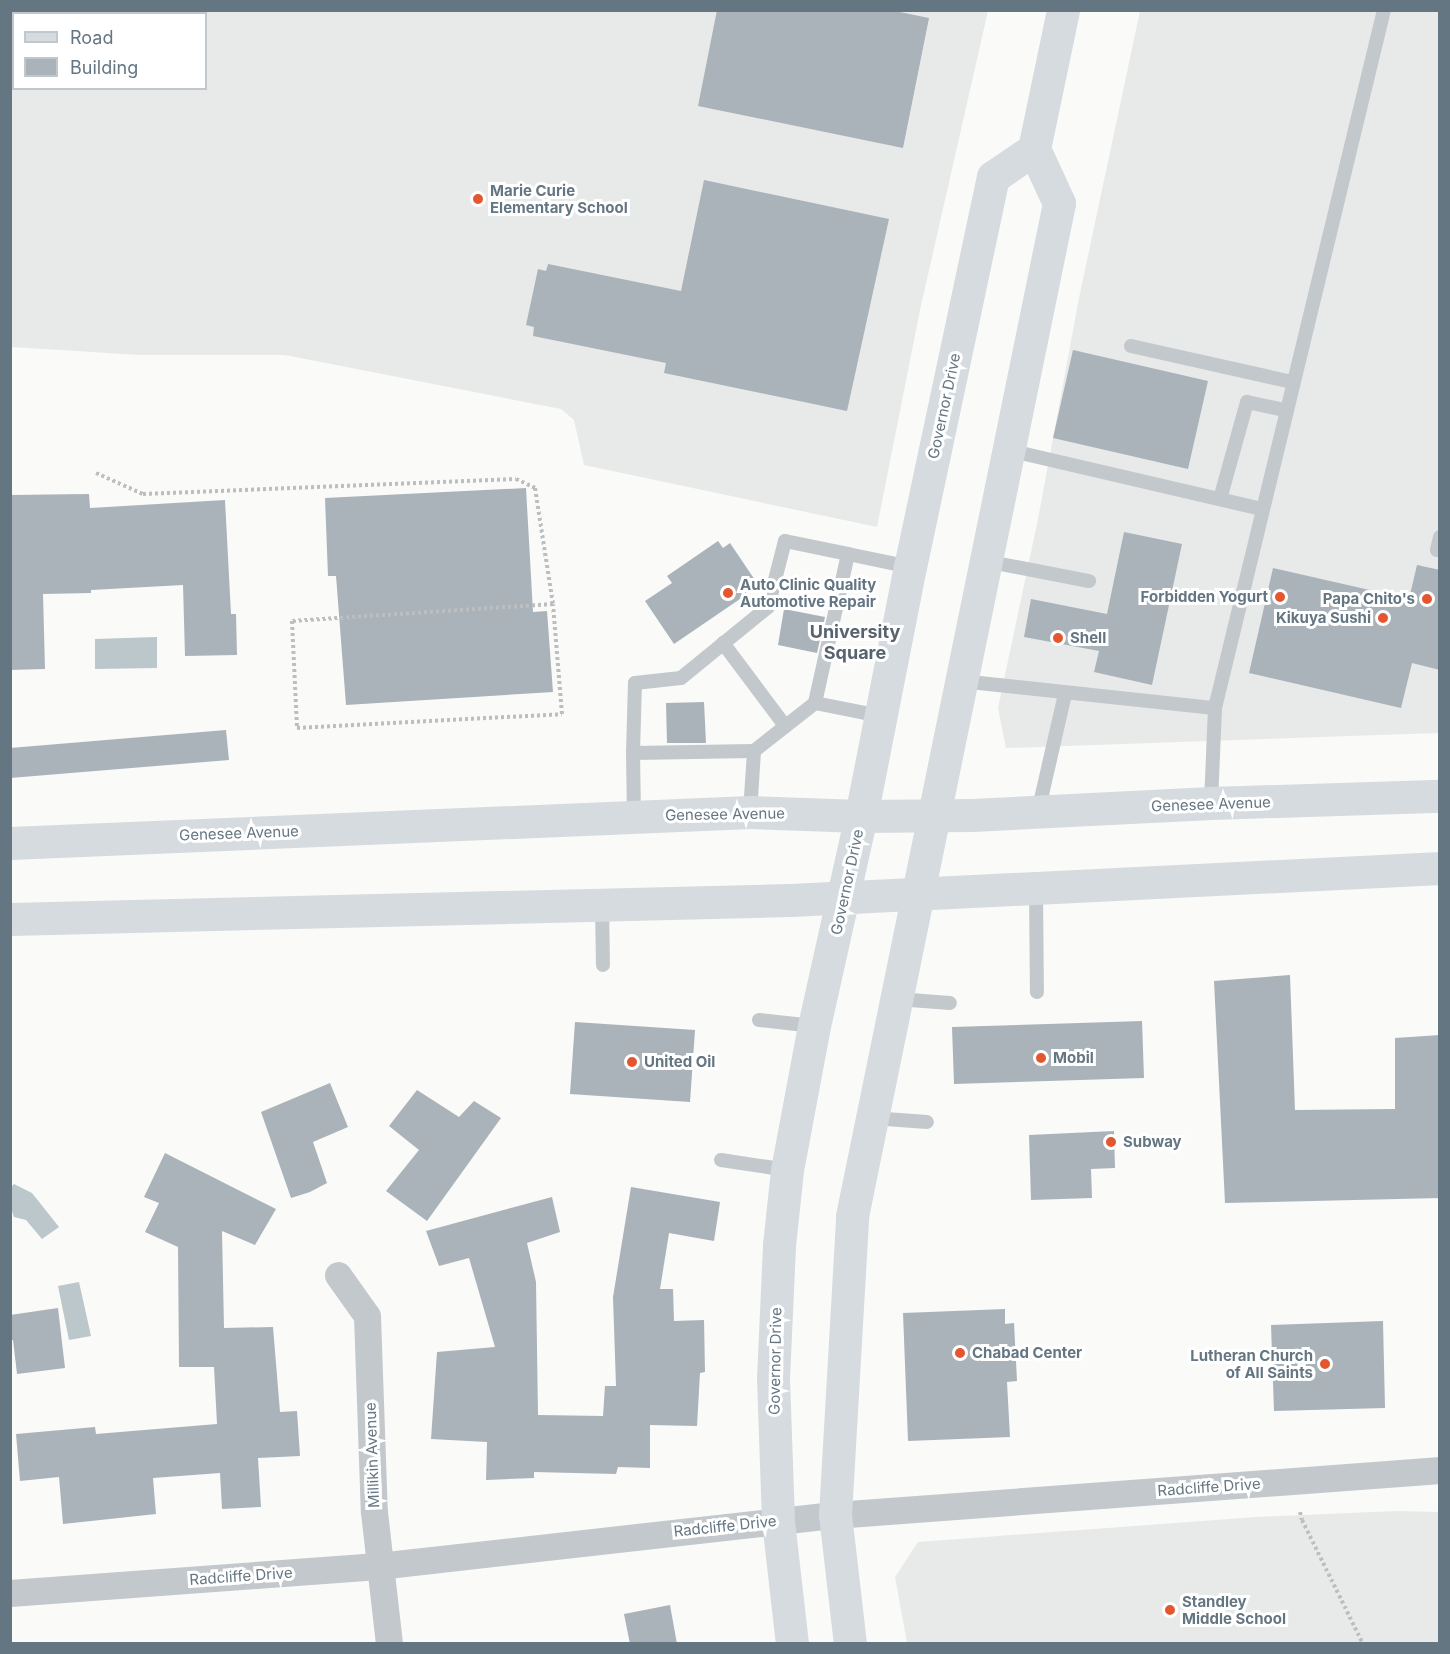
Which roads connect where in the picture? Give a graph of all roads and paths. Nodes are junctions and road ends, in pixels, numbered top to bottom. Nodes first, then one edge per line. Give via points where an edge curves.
1 (1063, 10) edge
2 (1384, 10) edge
3 (1034, 149) junction
4 (1131, 346) dead end
5 (1292, 382) junction
6 (1286, 410) junction
7 (1008, 450) junction
8 (96, 473) dead end
9 (1220, 499) junction
10 (1262, 508) junction
11 (1440, 537) edge
12 (1440, 550) edge
13 (848, 554) junction
14 (984, 561) junction
15 (910, 567) junction
16 (1089, 581) dead end
17 (553, 604) junction
18 (723, 643) junction
19 (959, 681) junction
20 (1065, 694) junction
21 (815, 703) junction
22 (1215, 708) junction
23 (880, 716) junction
24 (785, 726) junction
25 (754, 751) junction
26 (633, 753) junction
27 (1440, 796) edge
28 (1211, 803) junction
29 (750, 812) junction
30 (1038, 812) junction
31 (933, 815) junction
32 (634, 816) junction
33 (861, 816) junction
34 (10, 843) edge
35 (1440, 868) edge
36 (1036, 887) junction
37 (917, 894) junction
38 (843, 896) junction
39 (602, 904) junction
40 (10, 919) edge
41 (603, 965) dead end
42 (1037, 992) dead end
43 (895, 999) junction
44 (950, 1003) dead end
45 (759, 1020) dead end
46 (814, 1026) junction
47 (870, 1118) junction
48 (927, 1122) dead end
49 (721, 1160) dead end
50 (787, 1170) junction
51 (338, 1275) dead end
52 (1440, 1470) edge
53 (1296, 1480) junction
54 (835, 1515) junction
55 (778, 1521) junction
56 (378, 1566) junction
57 (10, 1593) edge
58 (389, 1644) edge
59 (792, 1644) edge
60 (850, 1644) edge
61 (1363, 1644) edge

1 - 3 main road
2 - 5 lane
3 - 7 main road via 1059,203
3 - 15 main road, Governor Drive via 993,177
4 - 5 lane
5 - 6 lane
6 - 9 lane via 1247,402
6 - 10 lane
7 - 9 lane
7 - 14 main road
8 - 17 path via 143,494 516,479 535,488
9 - 10 lane
10 - 22 lane
11 - 12 lane
13 - 15 lane
13 - 18 lane via 785,541 768,607
13 - 21 lane
14 - 16 lane
14 - 19 main road
15 - 23 main road, Governor Drive
17 - 17 path via 292,621 297,728 562,714
18 - 24 lane
18 - 26 lane via 681,678 635,683
19 - 20 lane
19 - 31 main road
20 - 22 lane
20 - 30 lane
21 - 23 lane
21 - 24 lane
22 - 28 lane
23 - 33 main road, Governor Drive
24 - 25 lane
25 - 26 lane
25 - 29 lane
26 - 32 lane
27 - 28 main road, Genesee Avenue
28 - 30 main road, Genesee Avenue
29 - 32 main road, Genesee Avenue
29 - 33 main road, Genesee Avenue
30 - 31 main road, Genesee Avenue
31 - 33 main road, Genesee Avenue
31 - 37 main road
32 - 34 main road, Genesee Avenue
33 - 38 main road, Governor Drive
35 - 36 main road
36 - 37 main road
36 - 42 lane
37 - 38 main road
37 - 43 main road
38 - 39 main road
38 - 46 main road, Governor Drive
39 - 40 main road
39 - 41 lane
43 - 44 lane
43 - 47 main road
45 - 46 lane
46 - 50 main road, Governor Drive
47 - 48 lane
47 - 54 main road via 852,1216
49 - 50 lane
50 - 55 main road, Governor Drive via 773,1378
51 - 56 street, Millikin Avenue via 367,1316
52 - 53 street, Radcliffe Drive
53 - 54 street, Radcliffe Drive
53 - 61 path via 1302,1520
54 - 55 street, Radcliffe Drive
54 - 60 main road
55 - 56 street, Radcliffe Drive
55 - 59 main road, Governor Drive
56 - 57 street, Radcliffe Drive
56 - 58 street, Millikin Avenue

